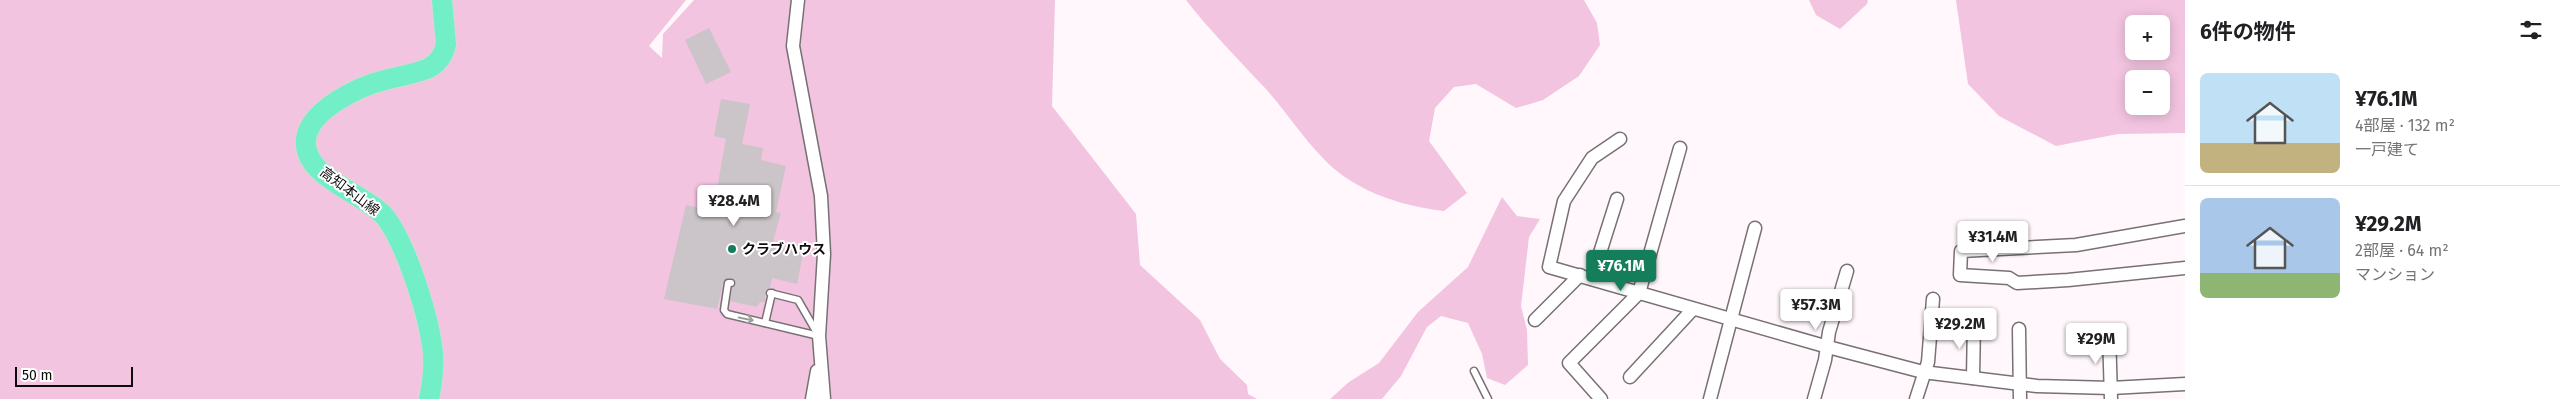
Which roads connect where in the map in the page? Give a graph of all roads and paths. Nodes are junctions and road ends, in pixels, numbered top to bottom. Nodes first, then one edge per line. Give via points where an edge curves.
1 (442, 0) edge
2 (798, 0) edge
3 (1620, 139) dead end
4 (1680, 148) dead end
5 (1617, 199) dead end
6 (2185, 226) edge
7 (1756, 228) dead end
8 (2185, 268) edge
9 (1847, 271) dead end
10 (1586, 276) junction
11 (731, 283) dead end
12 (1639, 293) junction
13 (1933, 299) dead end
14 (1693, 309) junction
15 (1730, 319) junction
16 (1535, 320) dead end
17 (1974, 322) dead end
18 (765, 323) junction
19 (2019, 329) dead end
20 (2109, 331) dead end
21 (819, 336) junction
22 (1828, 347) junction
23 (820, 356) junction
24 (1474, 371) dead end
25 (1923, 372) junction
26 (1630, 377) dead end
27 (1973, 378) junction
28 (2021, 384) junction
29 (2185, 384) edge
30 (2111, 394) edge
31 (429, 399) edge
32 (812, 399) edge
33 (824, 399) edge
34 (1488, 399) edge
35 (1601, 399) edge
36 (1710, 399) edge
37 (1814, 399) edge
38 (1916, 399) edge
39 (2020, 399) edge

1 - 31 main road, 高知本山線 via 446,44 438,61 423,70 359,89 333,104 313,123 306,136 311,158 324,175 375,208 395,233 412,275 433,354
2 - 21 street via 793,46 821,196 824,254
3 - 10 street via 1592,158 1564,200 1549,267
4 - 12 street
5 - 10 street
6 - 8 street via 2076,245 1961,251 1960,275 2010,278 2017,283
7 - 15 street
9 - 22 street via 1829,332
10 - 12 street
10 - 16 street
11 -> 18 lane via 728,283 724,310 727,314
12 - 14 street
12 - 35 street via 1570,363
13 - 25 street via 1928,362
14 - 15 street
14 - 26 street
15 - 22 street
15 - 36 street
17 - 27 street
18 - 21 lane
18 - 21 lane via 771,293 798,300
19 - 28 street
20 - 30 street
21 - 23 street
22 - 25 street
22 - 37 street
23 - 32 street
23 - 33 street
24 - 34 lane
25 - 27 street
25 - 38 street
27 - 28 street
28 - 30 street
28 - 39 street
29 - 30 street

